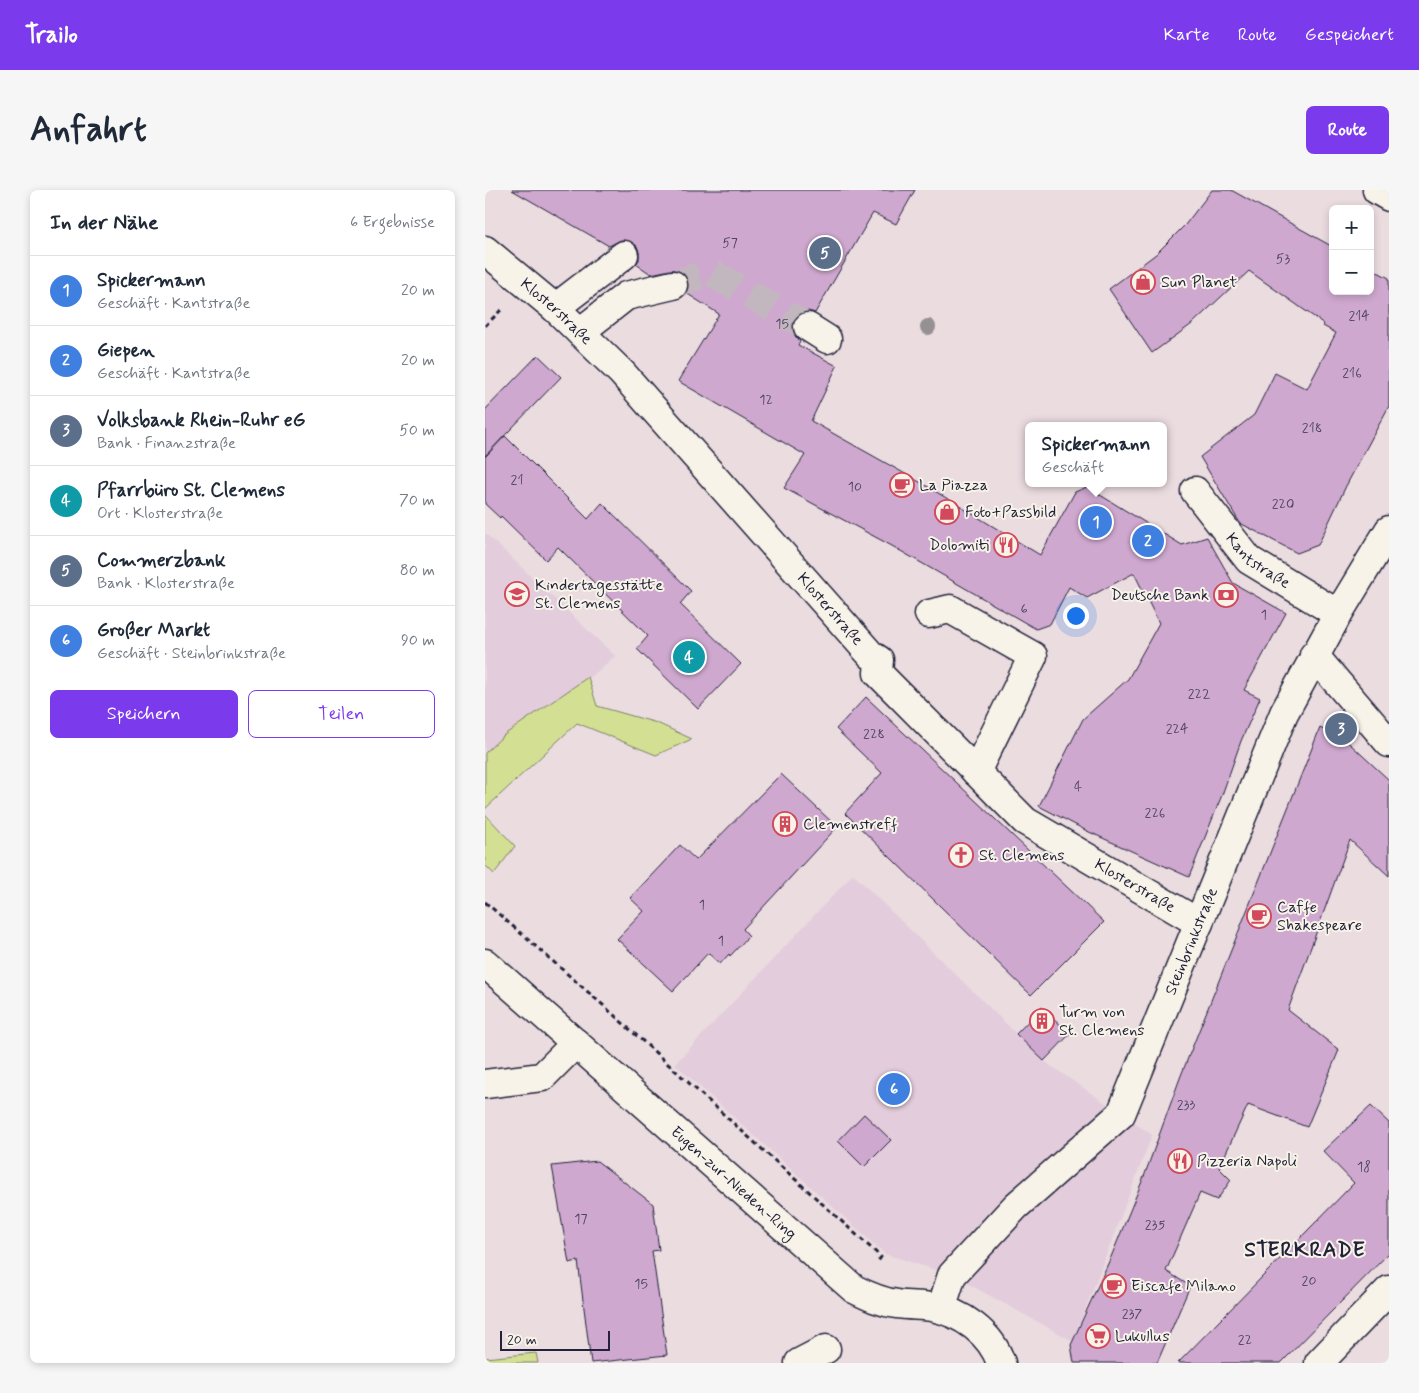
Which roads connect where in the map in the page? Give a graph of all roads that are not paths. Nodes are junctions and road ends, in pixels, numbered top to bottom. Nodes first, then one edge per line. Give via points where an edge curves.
1 (1377, 190) edge
2 (1389, 197) edge
3 (486, 252) edge
4 (624, 255) dead end
5 (673, 285) tunnel mouth
6 (555, 308) junction
7 (580, 332) junction
8 (1195, 491) dead end
9 (1389, 530) edge
10 (929, 614) dead end
11 (1338, 614) junction
12 (1314, 655) junction
13 (1389, 743) edge
14 (975, 772) junction
15 (1199, 923) junction
16 (485, 963) edge
17 (576, 1043) junction
18 (485, 1084) edge
19 (1389, 1290) edge
20 (941, 1309) junction
21 (826, 1349) dead end
22 (799, 1363) edge
23 (1001, 1363) edge
24 (1319, 1363) edge

1 - 2 street
3 - 6 street, Klosterstraße
4 - 6 street
5 - 7 street via 626,296
6 - 7 street, Klosterstraße
7 - 14 street, Klosterstraße via 635,387 866,650 879,660 878,673
8 - 11 street, Kantstraße via 1249,560
9 - 11 street, Steinbrinkstraße
10 - 14 street via 950,609 1033,656
11 - 12 street, Steinbrinkstraße
12 - 13 street
12 - 15 street, Steinbrinkstraße via 1284,713
14 - 15 street, Klosterstraße via 1025,821
15 - 20 street, Steinbrinkstraße via 1121,1114 1016,1206 952,1275
16 - 17 street, Eugen-zur-Nieden-Ring
17 - 18 street via 542,1077
17 - 20 street, Eugen-zur-Nieden-Ring via 854,1289 875,1299
19 - 24 street
20 - 23 street, Eugen-zur-Nieden-Ring via 974,1326
21 - 22 street

